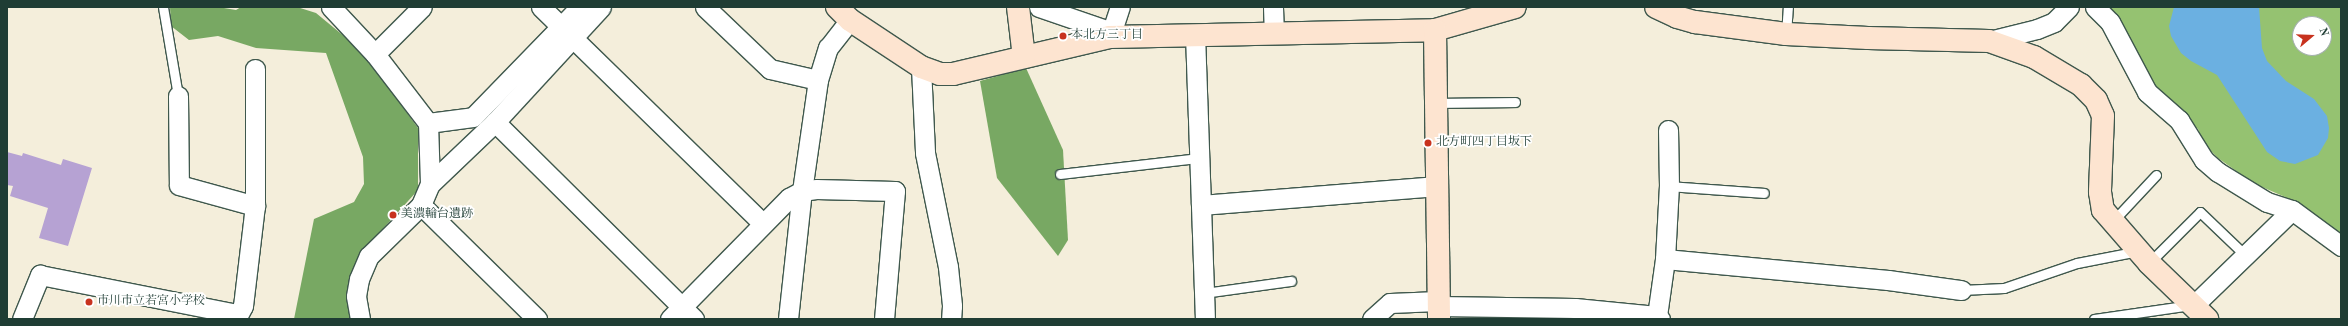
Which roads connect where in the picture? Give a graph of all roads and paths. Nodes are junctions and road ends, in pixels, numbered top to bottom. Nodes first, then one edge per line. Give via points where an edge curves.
1 (163, 7) edge
2 (331, 7) edge
3 (422, 7) edge
4 (541, 7) edge
5 (580, 7) edge
6 (602, 7) edge
7 (705, 7) edge
8 (1018, 7) edge
9 (1039, 7) edge
10 (1120, 7) edge
11 (1273, 7) edge
12 (1515, 7) edge
13 (1656, 7) edge
14 (1788, 7) edge
15 (2069, 7) edge
16 (2095, 7) edge
17 (1491, 10) edge
18 (843, 14) edge
19 (1435, 30) junction
20 (1274, 32) junction
21 (567, 33) junction
22 (1111, 34) junction
23 (1194, 34) junction
24 (1786, 34) junction
25 (1989, 41) junction
26 (375, 54) junction
27 (1024, 57) junction
28 (921, 67) junction
29 (255, 69) dead end
30 (818, 80) junction
31 (178, 96) joint
32 (1515, 102) dead end
33 (1436, 103) junction
34 (494, 122) junction
35 (428, 124) junction
36 (1668, 130) dead end
37 (1199, 158) junction
38 (1060, 174) dead end
39 (2156, 175) dead end
40 (430, 184) junction
41 (1437, 186) junction
42 (1669, 186) junction
43 (802, 191) junction
44 (1764, 193) dead end
45 (421, 205) junction
46 (1201, 205) junction
47 (255, 206) junction
48 (2292, 210) junction
49 (2112, 222) junction
50 (763, 224) junction
51 (2341, 246) edge
52 (2246, 256) junction
53 (2144, 257) junction
54 (1665, 259) junction
55 (1291, 281) dead end
56 (1960, 290) joint
57 (1204, 293) junction
58 (1438, 309) edge
59 (2201, 312) edge
60 (1568, 313) edge
61 (682, 315) edge
62 (1614, 315) edge
63 (237, 317) edge
64 (1658, 317) edge
65 (22, 319) edge
66 (360, 319) edge
67 (536, 319) edge
68 (788, 319) edge
69 (884, 319) edge
70 (951, 319) edge
71 (1205, 319) edge
72 (1372, 319) edge
73 (2094, 319) edge

1 - 31 lane
2 - 26 street
3 - 26 street
4 - 21 street
5 - 21 street
6 - 21 street
7 - 30 street via 770,69
8 - 27 street
9 - 22 street
10 - 22 street
11 - 20 street
12 - 17 street
13 - 24 street via 1695,22
14 - 24 lane
15 - 25 street via 2054,22
16 - 48 street via 2110,22 2147,92 2179,120 2204,160 2218,172 2267,202
17 - 19 street
18 - 28 street
18 - 30 street
19 - 20 street
19 - 33 street
20 - 23 street
21 - 34 street
21 - 35 street via 473,117
21 - 50 street
22 - 23 street
22 - 27 street
23 - 37 street
24 - 25 street
25 - 49 street via 2034,57 2081,85 2096,100 2103,116 2100,192 2103,210
26 - 35 street
27 - 28 street via 953,74 940,74
28 - 70 street via 925,152 948,267
29 - 47 street
30 - 43 street
31 - 47 street via 179,185
32 - 33 lane
33 - 41 street
34 - 40 street
34 - 61 street
35 - 40 street
36 - 42 street
37 - 38 lane
37 - 46 street
39 - 49 lane
40 - 45 street
41 - 46 street
41 - 58 street
42 - 44 lane
42 - 54 street
43 - 50 street via 789,198
43 - 68 street
43 - 69 street via 895,191
45 - 66 street via 369,256 359,279 356,296
45 - 67 street
46 - 57 street
47 - 63 street via 243,306
48 - 51 street
48 - 52 street
49 - 53 street
50 - 61 street
52 - 53 lane via 2200,212
52 - 59 street
53 - 56 lane via 2077,263 2004,288
53 - 59 street
54 - 56 street via 1888,280
54 - 64 street
55 - 57 lane
57 - 71 street
58 - 60 street
58 - 72 street via 1390,303
59 - 73 lane
60 - 62 street
62 - 64 street
63 - 65 street via 40,275

